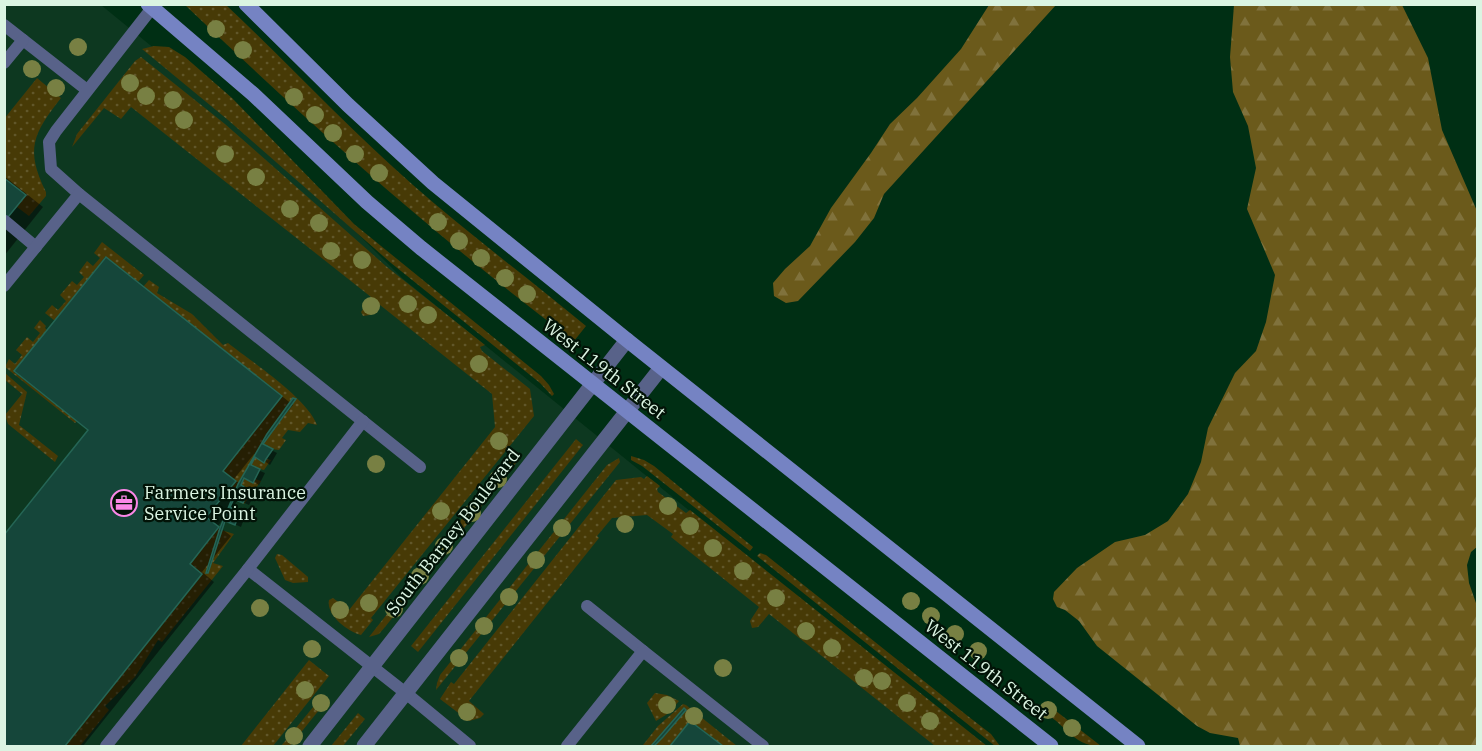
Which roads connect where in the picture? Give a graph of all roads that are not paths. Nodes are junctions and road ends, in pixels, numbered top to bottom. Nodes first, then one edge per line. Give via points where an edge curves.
1 (246, 4) edge
2 (150, 6) edge
3 (4, 25) edge
4 (23, 40) junction
5 (4, 63) edge
6 (87, 90) junction
7 (79, 194) junction
8 (6, 221) edge
9 (36, 247) junction
10 (4, 286) edge
11 (627, 340) junction
12 (661, 368) junction
13 (592, 384) junction
14 (627, 412) junction
15 (363, 421) junction
16 (420, 466) dead end
17 (248, 568) junction
18 (587, 606) dead end
19 (643, 651) junction
20 (373, 667) junction
21 (407, 694) junction
22 (1051, 746) edge
23 (106, 747) edge
24 (310, 747) edge
25 (364, 747) edge
26 (470, 747) edge
27 (567, 747) edge
28 (764, 747) edge
29 (1138, 747) edge

1 - 11 main road, West 119th Street via 433,183
2 - 6 lane
2 - 13 main road, West 119th Street via 253,94 403,233
3 - 4 lane
4 - 5 lane
4 - 6 lane
6 - 7 lane via 49,142 51,169
7 - 9 lane
7 - 15 lane
8 - 9 lane
9 - 10 lane
11 - 12 main road, West 119th Street
11 - 13 street, South Barney Boulevard
12 - 14 street
12 - 29 main road, West 119th Street
13 - 14 main road, West 119th Street
13 - 20 street, South Barney Boulevard
14 - 21 street
14 - 22 main road, West 119th Street
15 - 16 lane
15 - 17 lane
17 - 20 lane
17 - 23 lane
18 - 19 lane
19 - 27 lane
19 - 28 lane
20 - 21 lane
20 - 24 street, South Barney Boulevard
21 - 25 street
21 - 26 lane

